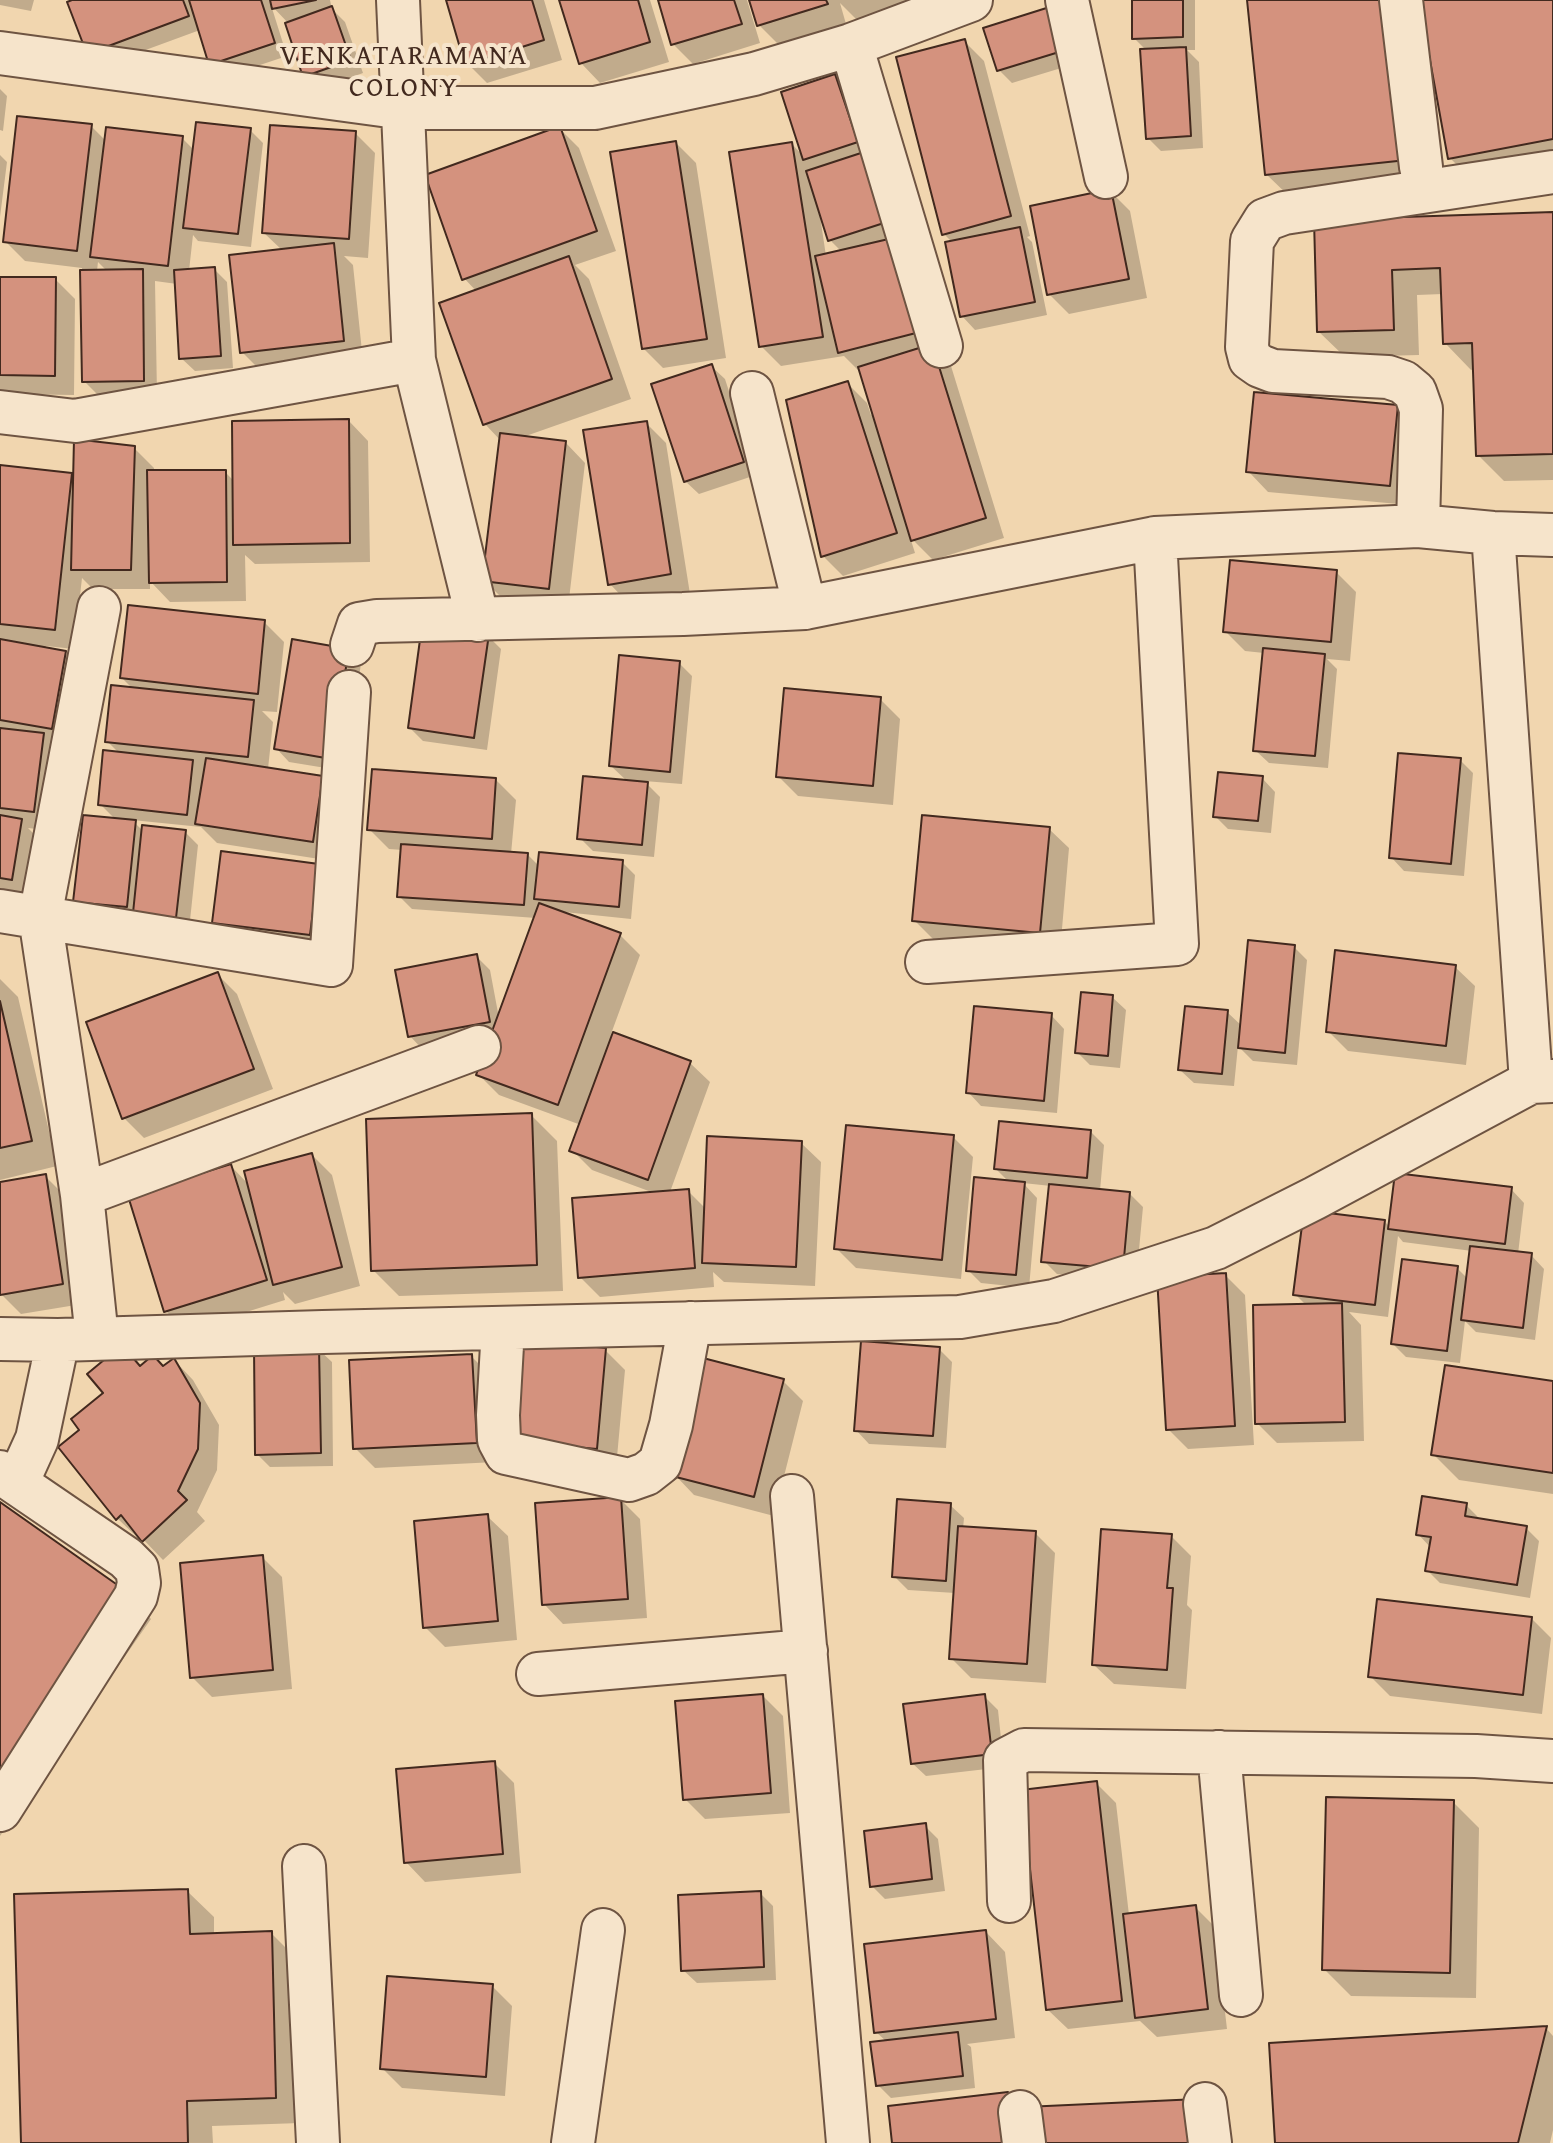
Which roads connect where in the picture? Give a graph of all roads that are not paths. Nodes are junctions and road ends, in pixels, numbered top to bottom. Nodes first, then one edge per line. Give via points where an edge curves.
1 (398, 0) edge
2 (971, 0) edge
3 (1067, 0) edge
4 (1401, 0) edge
5 (851, 45) junction
6 (0, 53) edge
7 (404, 108) junction
8 (1421, 167) dead end
9 (1553, 172) edge
10 (1106, 177) dead end
11 (941, 346) dead end
12 (414, 360) junction
13 (752, 393) dead end
14 (0, 412) edge
15 (1418, 526) junction
16 (1493, 533) junction
17 (1553, 535) edge
18 (1155, 538) junction
19 (99, 608) dead end
20 (805, 608) junction
21 (478, 620) junction
22 (352, 645) dead end
23 (349, 692) dead end
24 (20, 914) edge
25 (927, 962) dead end
26 (479, 1047) dead end
27 (1542, 1082) edge
28 (82, 1195) junction
29 (690, 1323) junction
30 (503, 1328) junction
31 (0, 1339) edge
32 (78, 1339) junction
33 (8, 1477) edge
34 (792, 1496) dead end
35 (806, 1651) junction
36 (538, 1674) dead end
37 (1219, 1752) junction
38 (1553, 1761) edge
39 (0, 1810) edge
40 (304, 1866) dead end
41 (1009, 1901) dead end
42 (603, 1930) dead end
43 (1241, 1995) dead end
44 (318, 2143) edge
45 (573, 2143) edge
46 (848, 2143) edge

1 - 7 street
2 - 5 street
3 - 10 street
4 - 8 street
5 - 7 street via 754,74 595,108
5 - 11 street
6 - 7 street
7 - 12 street
9 - 15 street via 1284,213 1265,220 1252,241 1250,359 1273,371 1388,377 1415,392 1421,409
12 - 14 street via 75,421
12 - 21 street
13 - 20 street
15 - 16 street
15 - 18 street
16 - 17 street
16 - 27 street
18 - 20 street
18 - 25 street via 1177,944
19 - 24 street
20 - 21 street
21 - 22 street via 359,624
23 - 24 street via 331,965
24 - 28 street
26 - 28 street
27 - 29 street via 1216,1248 1054,1301 960,1317
28 - 32 street
29 - 30 street
29 - 30 street via 660,1463 629,1480 506,1453 499,1440 498,1415
30 - 32 street
31 - 32 street
32 - 33 street via 37,1439
33 - 39 street via 126,1558 137,1569 139,1583 136,1596
34 - 35 street
35 - 36 street
35 - 46 street
37 - 38 street
37 - 41 street via 1024,1750 1005,1760
37 - 43 street
40 - 44 street
42 - 45 street

